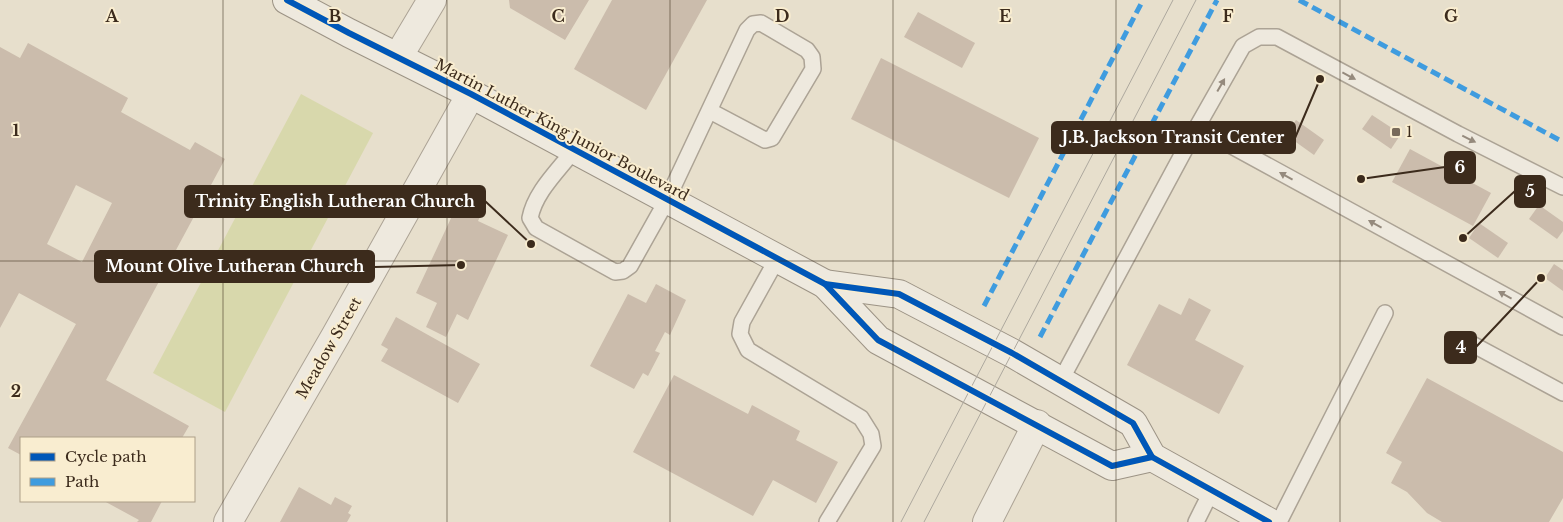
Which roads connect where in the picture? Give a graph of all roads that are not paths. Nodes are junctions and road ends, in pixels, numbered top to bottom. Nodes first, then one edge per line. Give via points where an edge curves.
1 (287, 0) edge
2 (432, 0) edge
3 (398, 57) junction
4 (471, 94) junction
5 (710, 111) junction
6 (1197, 127) junction
7 (574, 150) junction
8 (1563, 186) edge
9 (667, 200) junction
10 (777, 258) junction
11 (825, 284) junction
12 (1386, 313) dead end
13 (1563, 326) edge
14 (1470, 343) dead end
15 (1061, 380) junction
16 (1563, 393) edge
17 (1037, 424) junction
18 (1152, 457) junction
19 (1212, 490) junction
20 (228, 522) edge
21 (827, 522) edge
22 (987, 522) edge
23 (1196, 522) edge
24 (1269, 522) edge
25 (1279, 522) edge

1 - 3 main road, Martin Luther King Junior Boulevard
2 - 3 main road
3 - 4 main road, Martin Luther King Junior Boulevard
4 - 7 main road, Martin Luther King Junior Boulevard
4 - 20 main road, Meadow Street
5 - 5 lane via 747,30 753,24 761,23 807,50 812,57 813,69 772,138 764,140
5 - 9 lane
6 -> 8 lane via 1243,46 1259,37 1277,37
13 -> 6 lane
6 - 15 lane
7 - 9 main road, Martin Luther King Junior Boulevard
7 - 9 lane via 540,194 530,218 536,228 598,264 615,272 630,266
9 - 10 main road, Martin Luther King Junior Boulevard
10 - 11 main road, Martin Luther King Junior Boulevard
10 - 21 lane via 742,322 740,334 748,350 861,418 872,440 873,446
11 - 15 main road, Martin Luther King Junior Boulevard via 899,294
11 - 17 main road, Martin Luther King Junior Boulevard via 878,340
12 - 25 lane
14 - 16 lane
15 - 18 main road, Martin Luther King Junior Boulevard via 1133,423
17 - 18 main road, Martin Luther King Junior Boulevard via 1112,466
17 - 22 main road
18 - 19 main road
19 - 23 lane
19 - 24 main road

